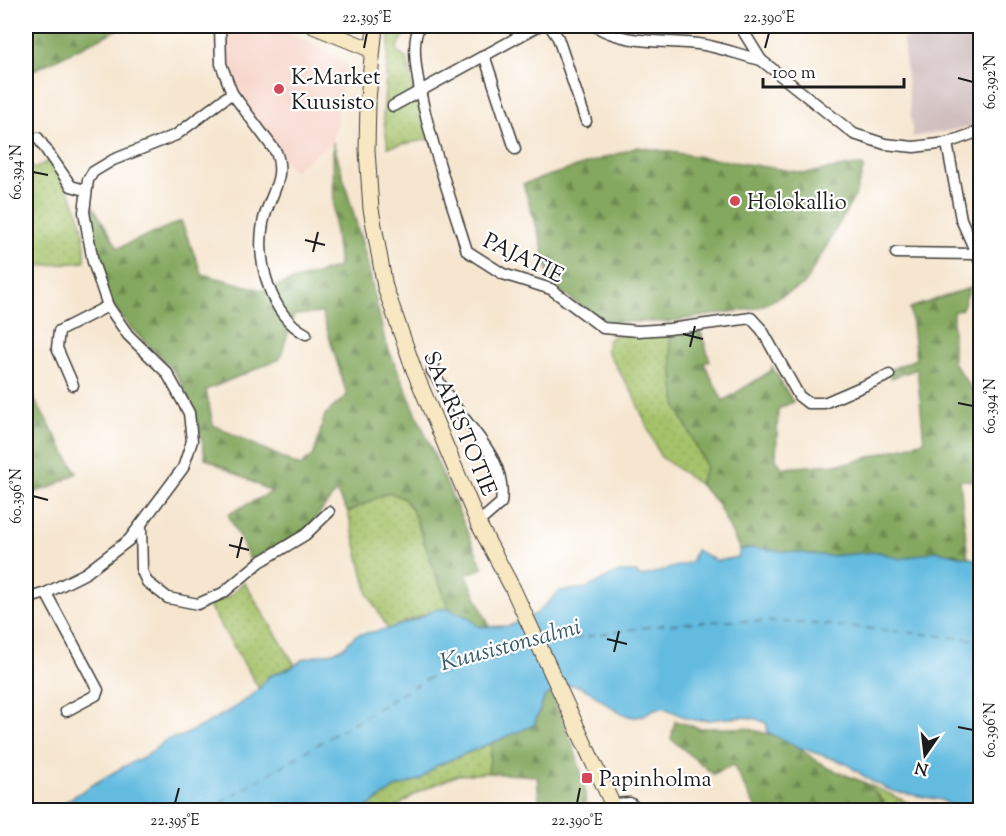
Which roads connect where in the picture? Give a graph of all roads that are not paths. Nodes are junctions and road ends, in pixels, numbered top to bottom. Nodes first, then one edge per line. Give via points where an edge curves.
1 (220, 26) edge
2 (313, 26) edge
3 (375, 26) edge
4 (420, 26) edge
5 (538, 26) edge
6 (550, 26) edge
7 (595, 26) edge
8 (740, 26) edge
9 (372, 50) junction
10 (484, 55) junction
11 (761, 60) junction
12 (419, 91) junction
13 (232, 93) junction
14 (393, 106) dead end
15 (586, 121) dead end
16 (981, 131) edge
17 (38, 138) dead end
18 (947, 143) junction
19 (515, 149) dead end
20 (85, 190) junction
21 (896, 253) dead end
22 (979, 258) edge
23 (108, 306) junction
24 (306, 334) dead end
25 (435, 360) dead end
26 (889, 375) dead end
27 (73, 385) dead end
28 (329, 512) dead end
29 (478, 523) junction
30 (141, 527) junction
31 (46, 593) junction
32 (26, 599) edge
33 (66, 711) dead end
34 (614, 807) edge
35 (638, 810) edge

1 - 13 street via 222,64
2 - 9 main road
3 - 9 main road, SAARISTOTIE
4 - 12 street, PAJATIE via 414,42
5 - 10 street
6 - 15 street via 558,38
7 - 11 street via 626,38 711,46
8 - 11 street
9 - 29 main road, SAARISTOTIE via 367,150 371,209 385,287 414,370
10 - 12 street
10 - 19 street
11 - 18 street via 855,134 899,146
12 - 14 street
12 - 26 street, PAJATIE via 467,251 504,274 551,289 603,328 614,330 669,329 751,318 762,330 799,396 815,404
13 - 20 street via 176,135 103,165 93,172
13 - 24 street via 280,161 280,177 263,224 265,267 275,302 294,326
16 - 18 street
17 - 20 street via 70,186
18 - 22 street via 961,219
20 - 23 street via 84,212 93,262
21 - 22 street
23 - 27 street via 59,331 57,348
23 - 30 street via 128,335 167,373 183,399 192,428 190,455
25 - 29 street via 432,371 491,453 498,470 501,503
28 - 30 street via 304,535 260,562 223,593 198,604 168,598 147,582 142,571
29 - 34 main road, SAARISTOTIE via 513,589
30 - 31 street via 104,562
31 - 32 street
31 - 33 street via 98,690 96,695
34 - 35 street via 630,803

